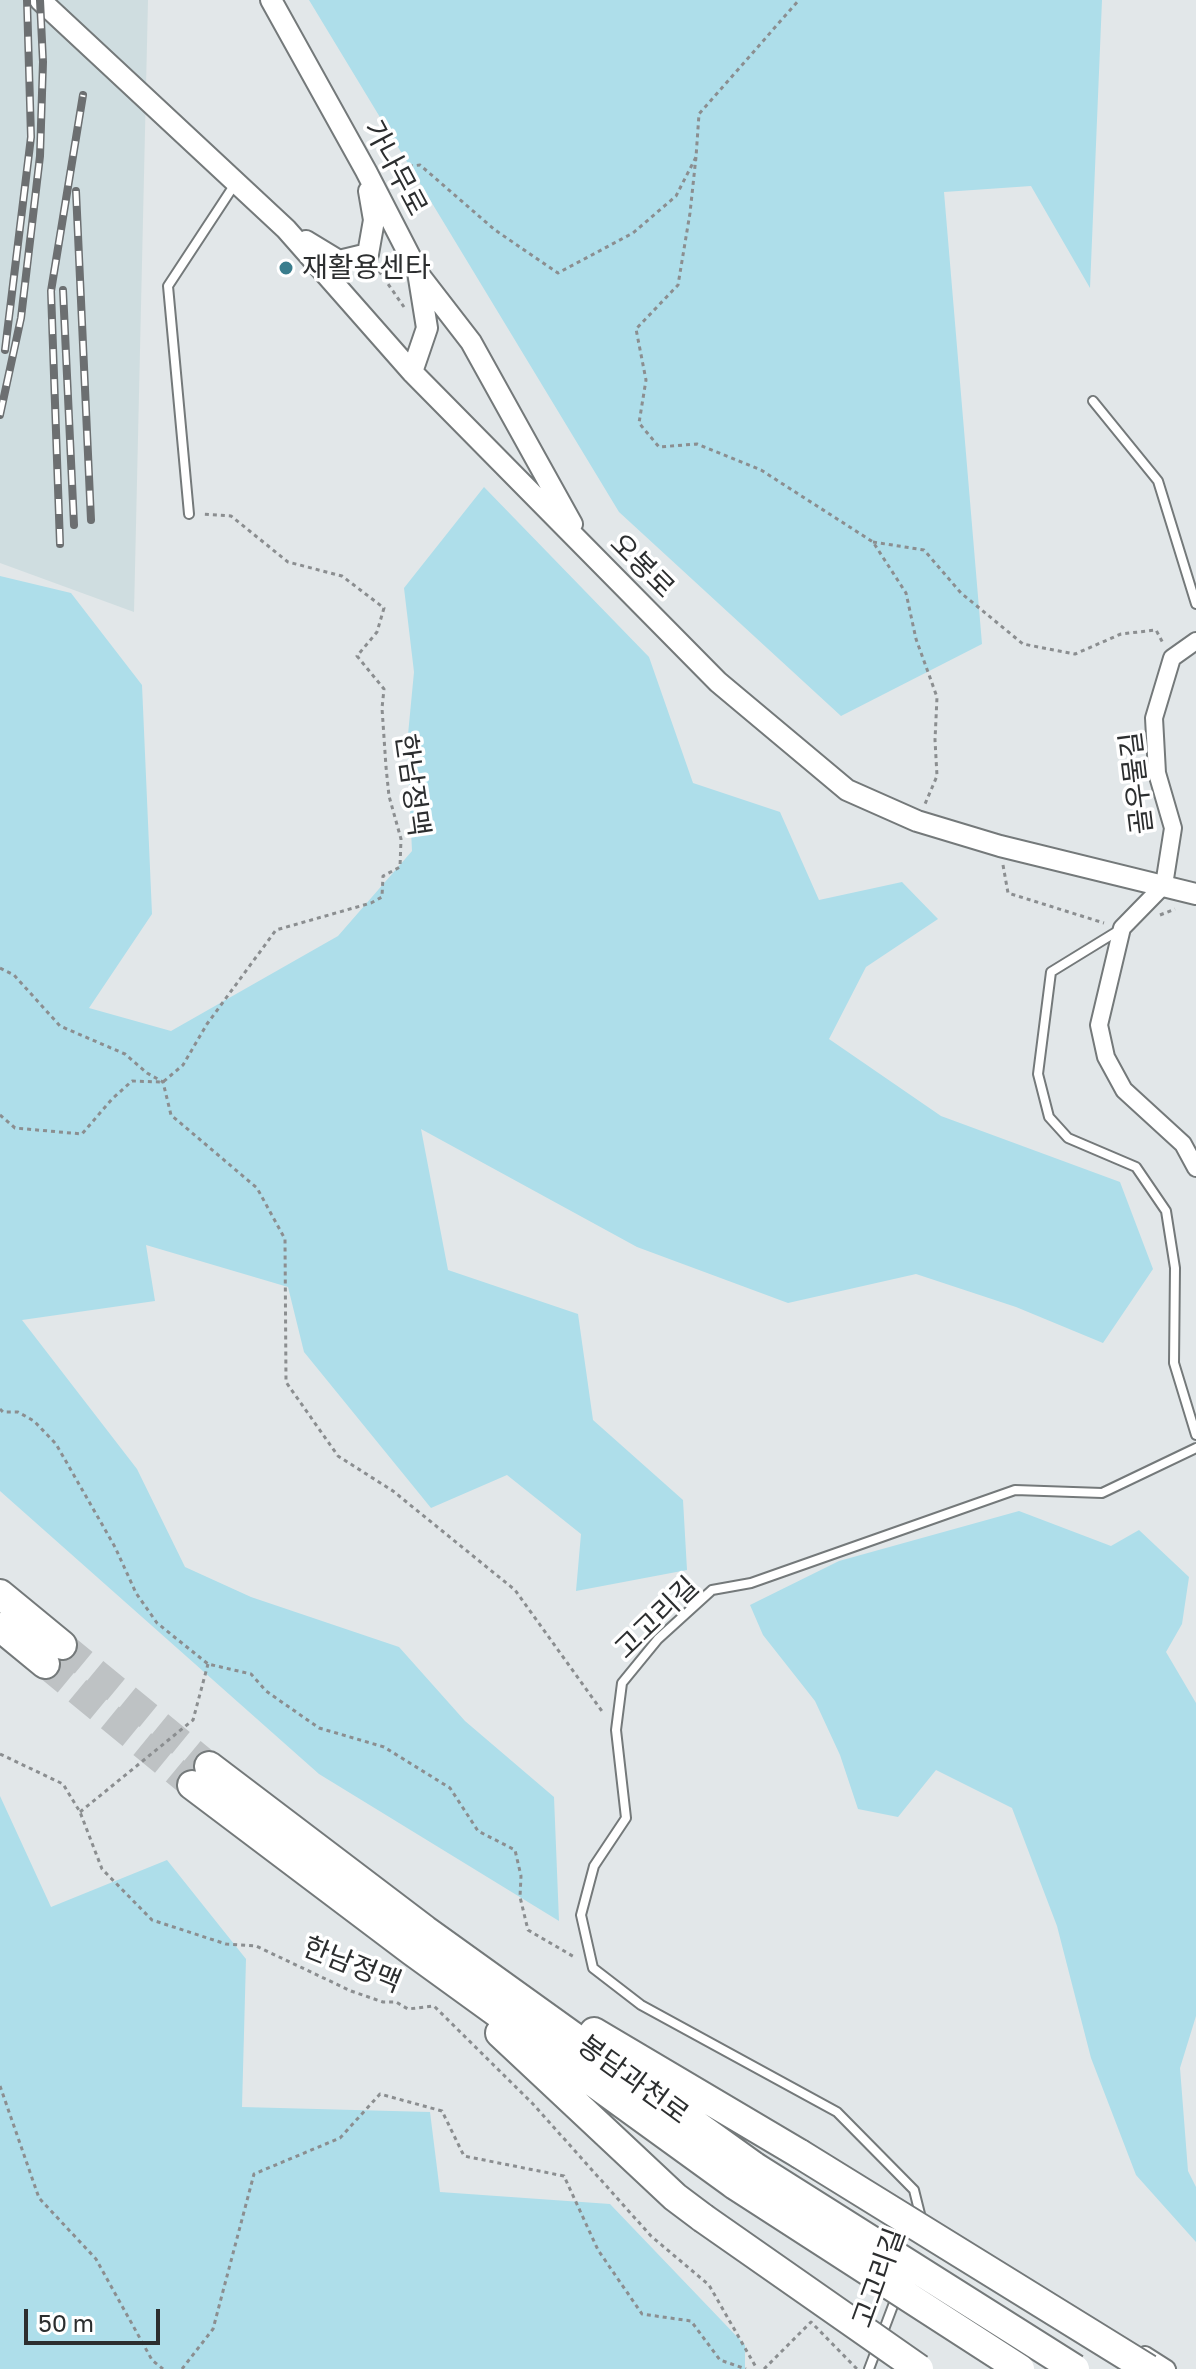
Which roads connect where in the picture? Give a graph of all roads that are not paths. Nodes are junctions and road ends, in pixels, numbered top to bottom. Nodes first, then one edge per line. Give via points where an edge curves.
1 (40, 0) edge
2 (271, 0) edge
3 (366, 171) junction
4 (236, 183) junction
5 (286, 229) junction
6 (418, 272) junction
7 (412, 372) junction
8 (1093, 401) dead end
9 (189, 514) road end
10 (586, 549) junction
11 (1196, 604) edge
12 (1196, 641) edge
13 (1164, 885) junction
14 (1188, 901) edge
15 (1122, 928) junction
16 (1196, 1168) edge
17 (1196, 1435) edge
18 (1196, 1448) edge
19 (0, 1594) edge
20 (0, 1627) edge
21 (200, 1776) tunnel mouth
22 (418, 1940) junction
23 (745, 2176) junction
24 (920, 2232) joint
25 (912, 2253) dead end
26 (907, 2268) dead end
27 (901, 2282) dead end
28 (869, 2369) edge
29 (919, 2369) edge
30 (1020, 2369) edge
31 (1075, 2369) edge
32 (1148, 2369) edge
33 (1167, 2369) edge

1 - 4 street, 오봉로
2 - 3 street, 가나무로
3 - 5 street via 374,220 368,254 339,261
3 - 6 street, 가나무로
4 - 5 street, 오봉로
4 - 9 lane via 168,286
5 - 7 street, 오봉로
6 - 7 street, 가나무로 via 427,328
6 - 10 street via 471,342
7 - 10 street, 오봉로
8 - 11 lane via 1158,481
10 - 13 street, 오봉로 via 718,682 847,790 917,821 1000,846
12 - 13 street, 골우물길 via 1172,658 1154,718 1157,773 1173,828
13 - 14 street, 오봉로
13 - 15 street
15 - 16 street via 1099,1025 1106,1057 1124,1090 1183,1144
15 - 17 lane via 1051,972 1038,1074 1049,1117 1068,1138 1136,1167 1166,1211 1175,1268 1174,1363
18 - 24 lane, 고고리길 via 1102,1493 1015,1490 751,1583 712,1590 658,1639 622,1683 616,1730 626,1818 594,1866 581,1915 593,1968 641,2005 837,2112 914,2190
19 - 20 highway via 53,1654
21 - 22 highway, 봉담과천로
22 - 23 highway, 봉담과천로
22 - 29 highway, bridge via 675,2197
22 - 32 highway, bridge via 800,2154
23 - 30 highway, 봉담과천로, bridge
23 - 31 highway, 봉담과천로, bridge
24 - 33 street via 1001,2266
25 - 26 lane, 고고리길
27 - 28 lane, 고고리길

